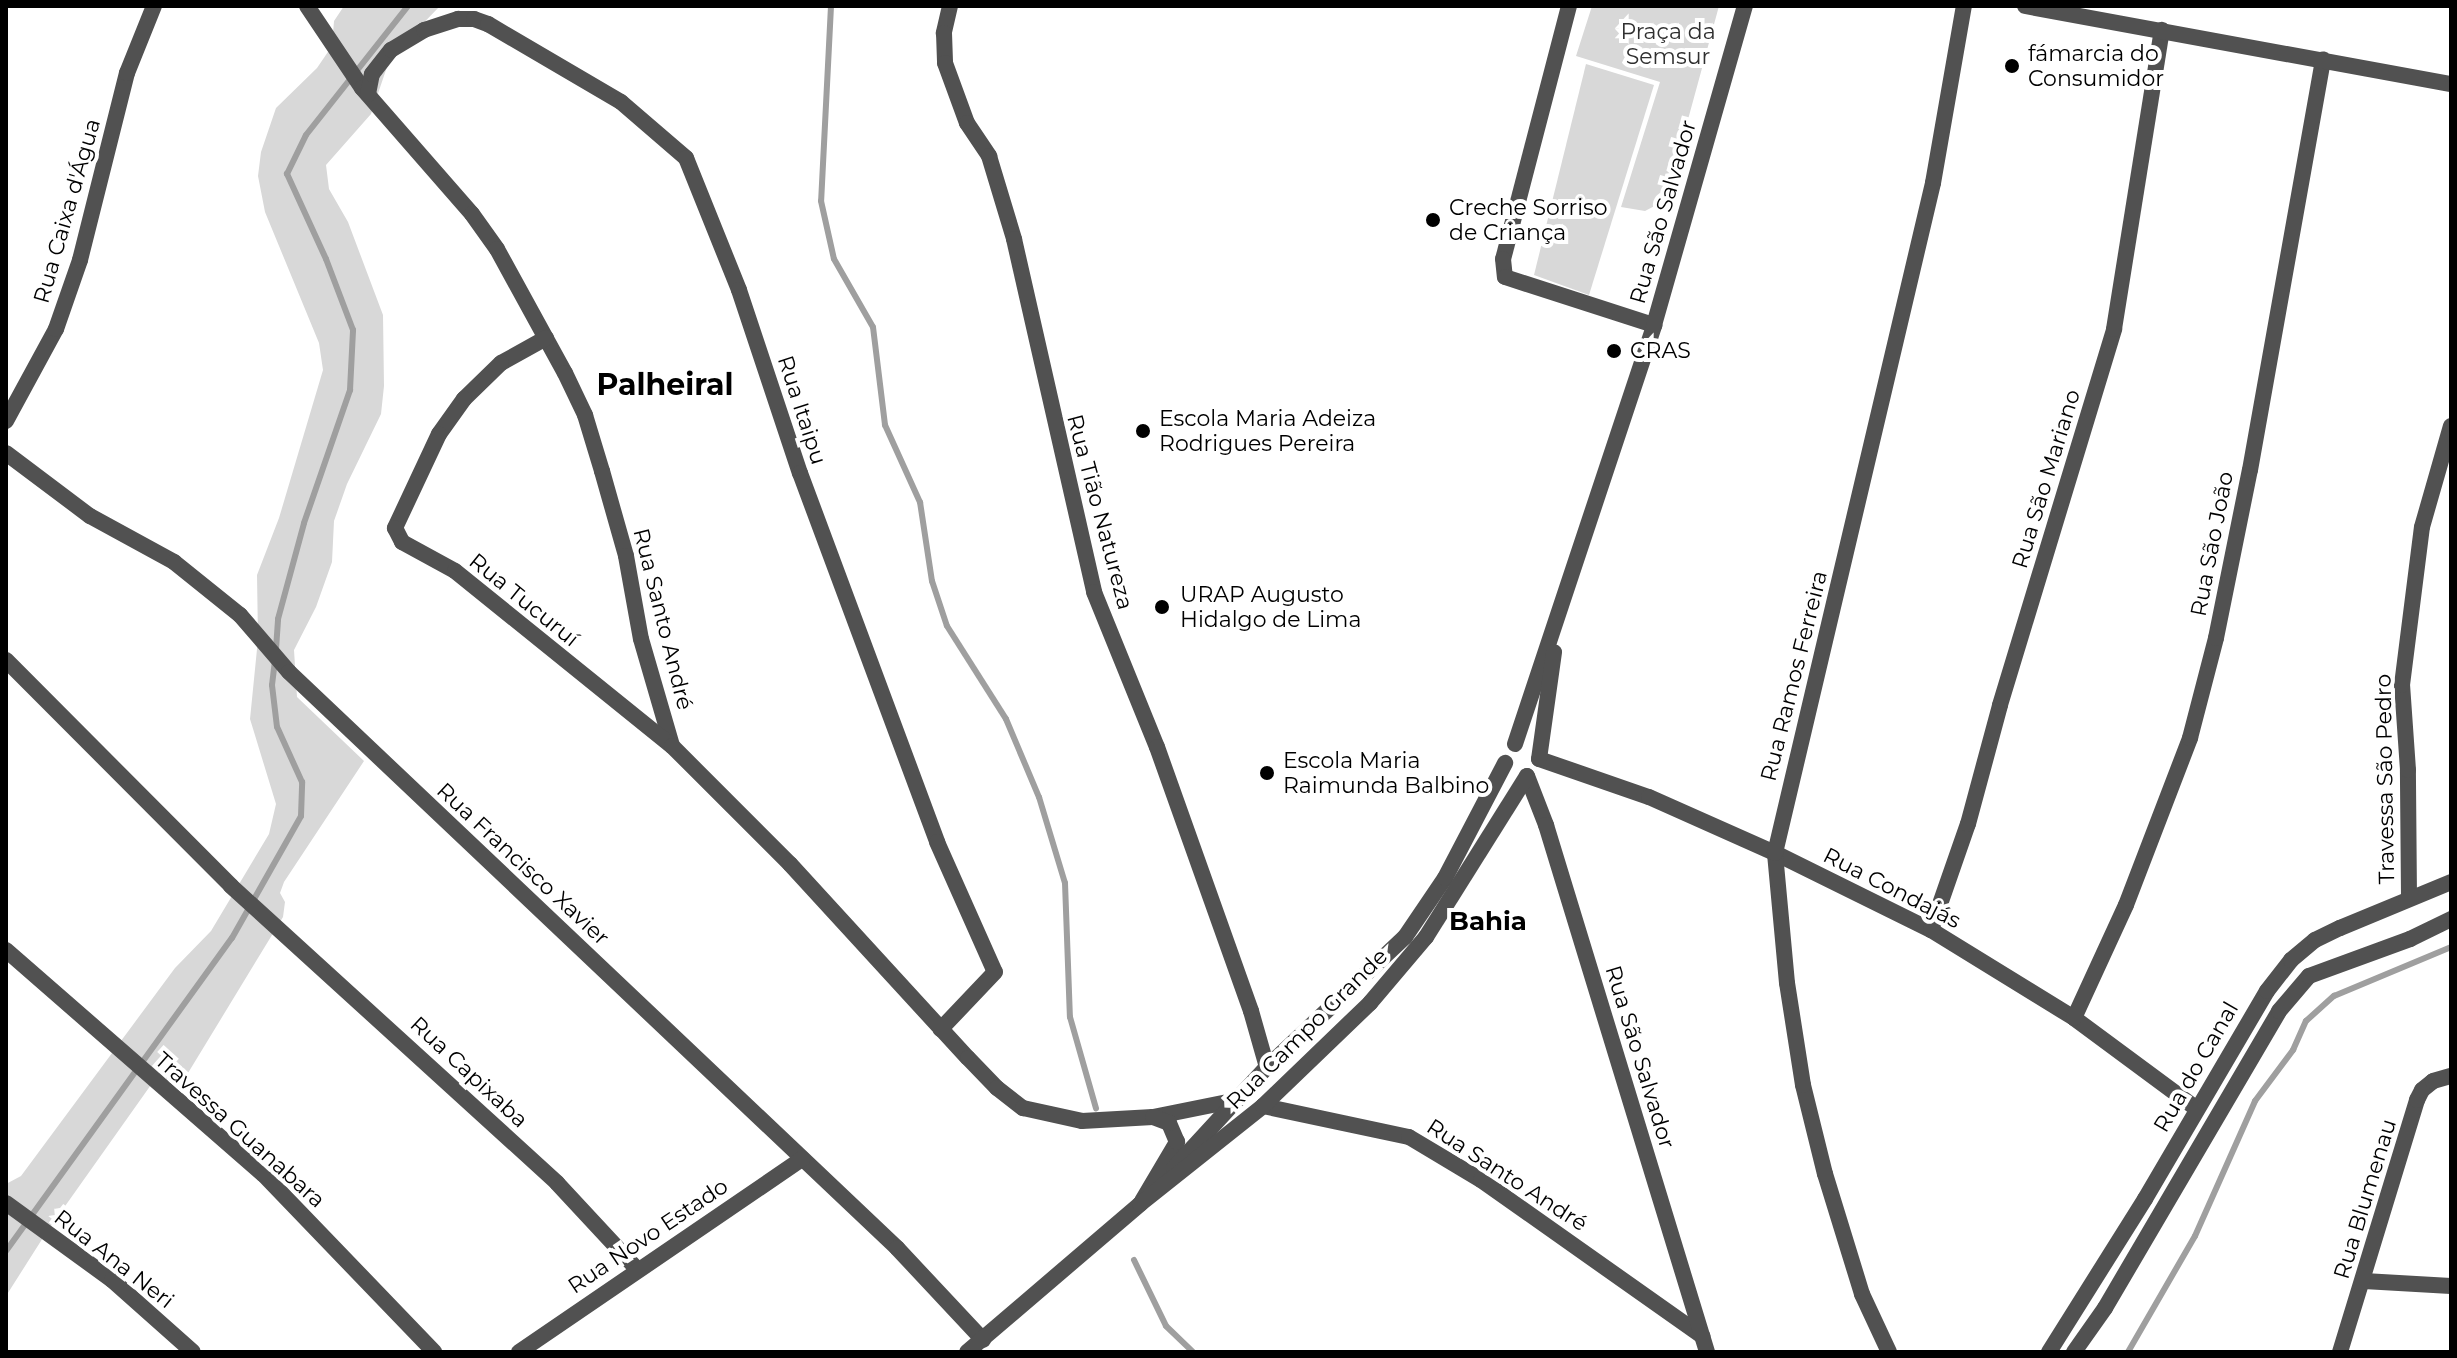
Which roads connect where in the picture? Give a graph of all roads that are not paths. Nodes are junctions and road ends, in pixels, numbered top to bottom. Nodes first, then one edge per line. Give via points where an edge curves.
1 (154, 6) edge
2 (307, 6) edge
3 (950, 6) edge
4 (1569, 6) edge
5 (1745, 6) edge
6 (1964, 6) edge
7 (2025, 6) edge
8 (2162, 30) junction
9 (2323, 59) junction
10 (2451, 84) edge
11 (365, 91) junction
12 (1654, 325) junction
13 (546, 338) junction
14 (6, 421) edge
15 (2451, 426) edge
16 (6, 453) edge
17 (1560, 611) junction
18 (6, 660) edge
19 (1515, 744) junction
20 (672, 746) junction
21 (1539, 759) junction
22 (1505, 763) junction
23 (1527, 776) junction
24 (1775, 853) junction
25 (2451, 882) edge
26 (2409, 897) junction
27 (2451, 919) edge
28 (1931, 930) junction
29 (6, 950) edge
30 (2074, 1018) junction
31 (941, 1029) junction
32 (1267, 1067) junction
33 (2451, 1076) edge
34 (1237, 1100) junction
35 (1263, 1106) junction
36 (2197, 1109) junction
37 (1153, 1117) junction
38 (802, 1159) junction
39 (1140, 1204) junction
40 (11, 1207) edge
41 (637, 1269) junction
42 (2364, 1281) junction
43 (2451, 1286) edge
44 (983, 1340) junction
45 (1705, 1344) edge
46 (193, 1352) edge
47 (434, 1352) edge
48 (519, 1352) edge
49 (967, 1352) edge
50 (1889, 1352) edge
51 (2049, 1352) edge
52 (2074, 1352) edge
53 (2340, 1352) edge

1 - 14 street, Rua Caixa d'Água via 127,73 80,260 56,329
2 - 11 street, Rua Santo André
3 - 32 street, Rua Tião Natureza via 945,63 967,123 989,156 1014,239 1094,592 1157,747
4 - 12 street via 1503,259 1505,277
5 - 12 street, Rua São Salvador
6 - 24 street, Rua Ramos Ferreira via 1933,183
7 - 8 street
8 - 9 street
8 - 28 street, Rua São Mariano via 2114,329 1968,824
9 - 10 street
9 - 30 street, Rua São João via 2216,638 2190,738 2126,905
11 - 13 street, Rua Santo André via 472,214
11 - 31 street, Rua Itaipu via 391,50 424,30 474,19 621,102 686,158 739,290 800,473 937,842 995,972
12 - 17 street, Rua São Salvador
13 - 20 street, Rua Santo André via 585,415
13 - 20 street, Rua Tucuruí via 501,363 464,399 439,434 395,528 396,536 413,551 455,571
15 - 26 street, Travessa São Pedro via 2422,527 2402,685
16 - 38 street, Rua Francisco Xavier via 90,516 174,562 248,624 286,668
17 - 19 street
17 - 21 street
18 - 41 street, Rua Capixaba via 237,892 557,1183
19 - 21 street via 1531,746
19 - 22 street
20 - 31 street, Rua Santo André via 790,864
21 - 23 street
21 - 24 street, Rua Condajás via 1649,797
22 - 23 street via 1510,773
22 - 32 street, Rua Campo Grande via 1445,878 1405,937
23 - 35 street, Rua Campo Grande via 1426,937 1370,1003
23 - 45 street, Rua São Salvador
24 - 28 street, Rua Condajás
24 - 50 street, Rua Ramos Ferreira via 1803,1085 1862,1294
25 - 26 street, Rua do Canal
26 - 36 street, Rua do Canal via 2315,940 2291,960
27 - 52 street, Rua do Canal via 2309,976 2279,1011
28 - 30 street, Rua Condajás
29 - 47 street, Travessa Guanabara via 263,1174
30 - 36 street, Rua Condajás
31 - 37 street, Rua Santo André via 1023,1108 1082,1121
32 - 34 street, Rua Campo Grande
33 - 42 street, Rua Blumenau via 2433,1081 2417,1100
34 - 35 street, Rua Santo André
34 - 37 street, Rua Santo André
34 - 39 street, Rua Campo Grande
35 - 39 street, Rua Campo Grande
35 - 45 street, Rua Santo André via 1409,1137 1481,1180
36 - 51 street, Rua do Canal
37 - 39 street via 1169,1123 1177,1142
38 - 41 street, Rua Novo Estado
38 - 44 street, Rua Francisco Xavier via 897,1248
39 - 44 street, Rua Campo Grande
40 - 46 street, Rua Ana Neri via 112,1280
41 - 48 street, Rua Novo Estado
42 - 43 street
42 - 53 street, Rua Blumenau
44 - 49 street, Rua Campo Grande

